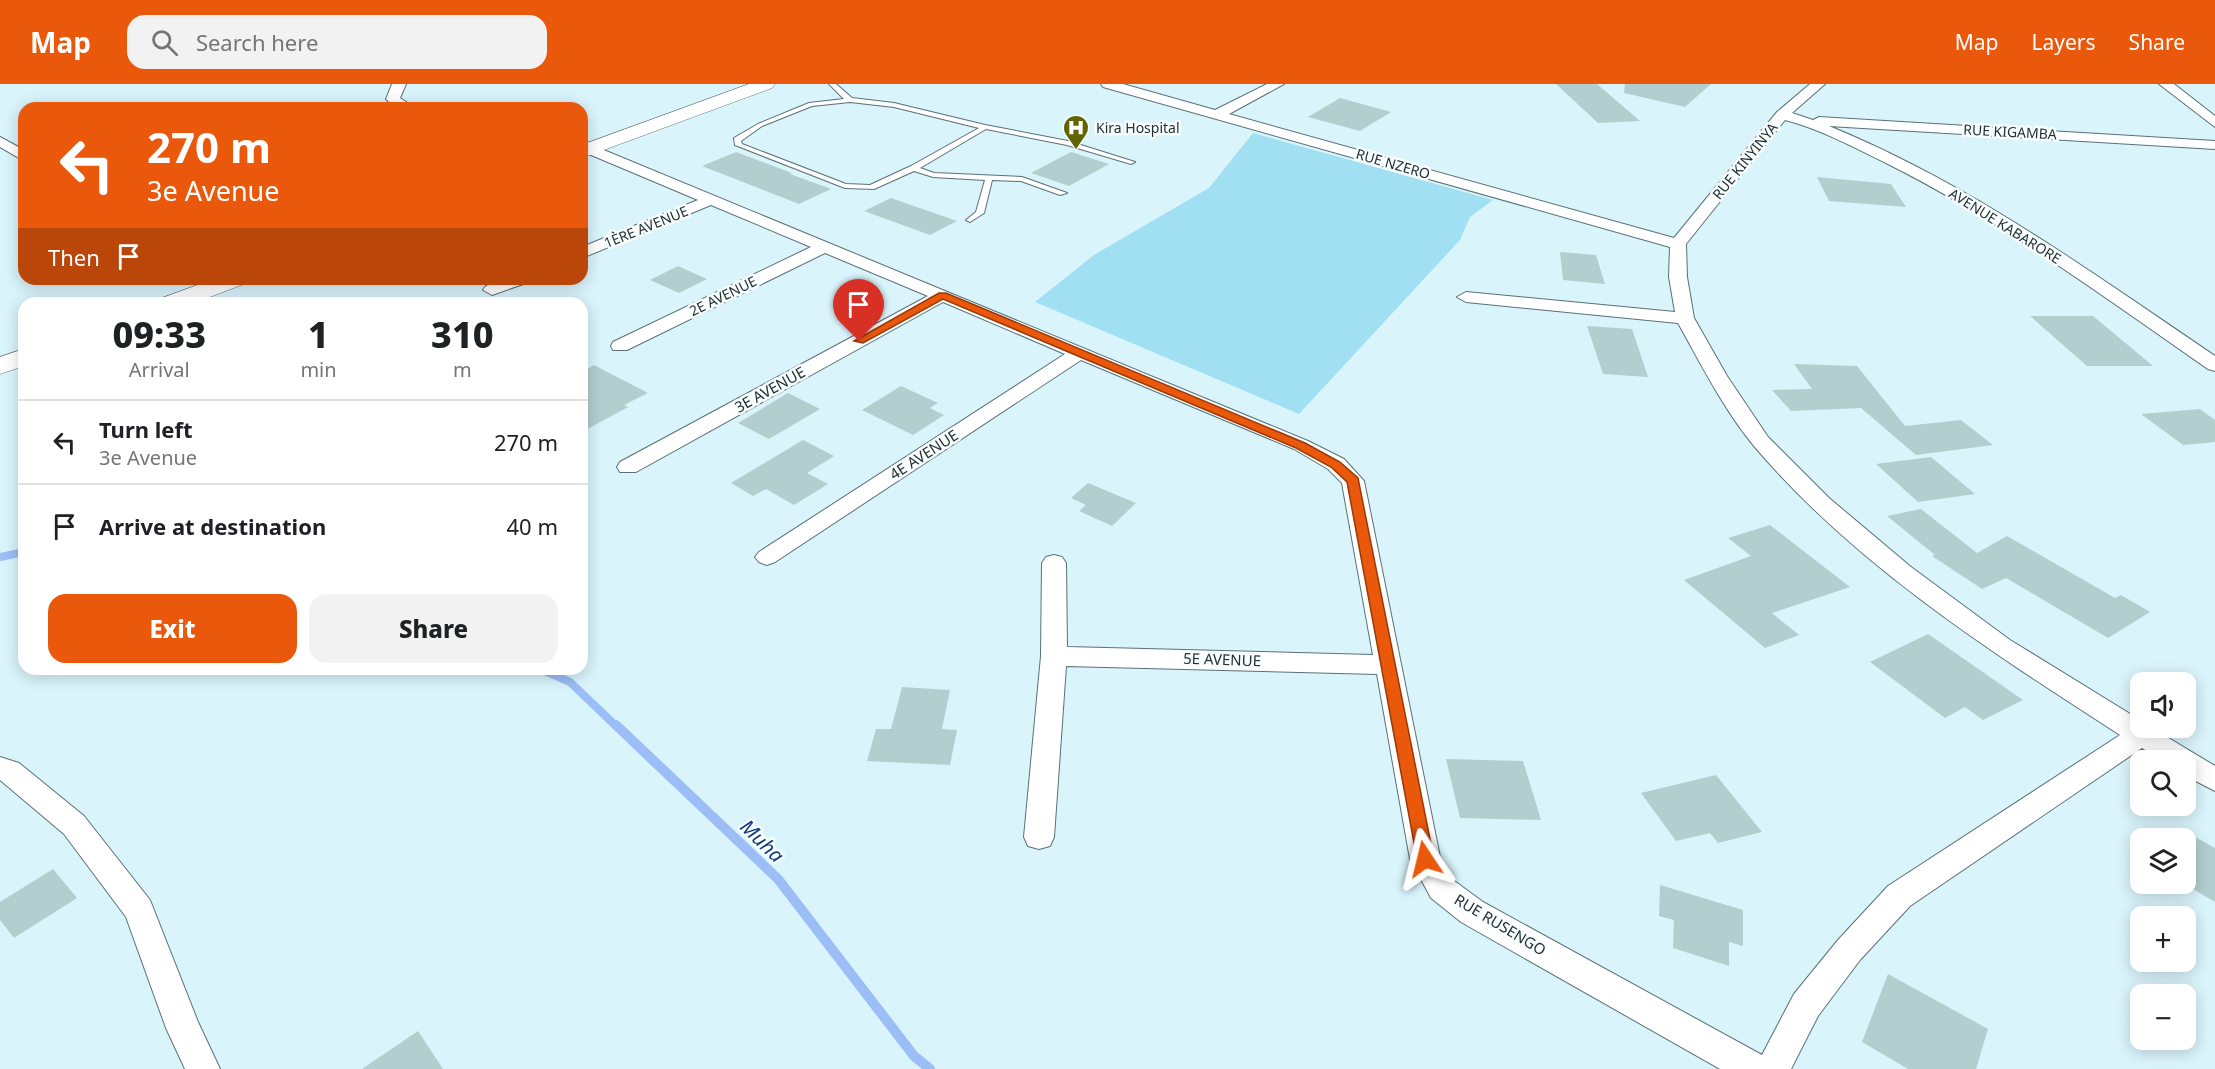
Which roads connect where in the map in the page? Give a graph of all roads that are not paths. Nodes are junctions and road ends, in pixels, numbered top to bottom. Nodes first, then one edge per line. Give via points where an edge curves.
1 (399, 84) edge
2 (766, 84) edge
3 (832, 84) edge
4 (1108, 84) edge
5 (1277, 84) edge
6 (1818, 84) edge
7 (2166, 84) edge
8 (850, 100) junction
9 (398, 102) edge
10 (1217, 114) junction
11 (1782, 115) junction
12 (1804, 120) junction
13 (2215, 123) edge
14 (985, 127) junction
15 (0, 141) edge
16 (2215, 145) edge
17 (588, 150) edge
18 (588, 152) edge
19 (18, 153) edge
20 (1131, 162) dead end
21 (914, 168) junction
22 (989, 178) junction
23 (1063, 193) dead end
24 (711, 200) junction
25 (970, 220) dead end
26 (1678, 244) junction
27 (825, 247) junction
28 (588, 251) edge
29 (212, 285) edge
30 (505, 285) edge
31 (492, 290) dead end
32 (943, 295) junction
33 (185, 297) edge
34 (1466, 297) dead end
35 (1685, 318) junction
36 (620, 346) dead end
37 (1082, 352) junction
38 (18, 359) edge
39 (2215, 365) edge
40 (0, 366) edge
41 (628, 467) dead end
42 (767, 557) dead end
43 (1054, 563) dead end
44 (1054, 656) junction
45 (1390, 665) junction
46 (2130, 730) edge
47 (2136, 738) edge
48 (2142, 738) edge
49 (2163, 750) edge
50 (0, 768) edge
51 (2196, 769) edge
52 (2215, 780) edge
53 (1039, 837) dead end
54 (203, 1069) edge
55 (1754, 1069) edge
56 (1773, 1069) edge

1 - 9 street via 393,99
2 - 17 highway
3 - 8 lane
4 - 10 street, RUE NZERO
5 - 10 street
6 - 11 street, RUE KINYINYA
7 - 13 street
8 - 14 lane via 894,105
8 - 21 lane via 811,104 760,125 737,140 739,145 845,186 871,187
10 - 26 street, RUE NZERO
11 - 12 street, AVENUE KABARORE
11 - 26 street, RUE KINYINYA
12 - 16 street, RUE KIGAMBA
12 - 39 street, AVENUE KABARORE via 1897,162 1982,209
14 - 20 lane via 1068,143
14 - 21 lane
15 - 19 street
18 - 24 street, RUE RUSENGO
21 - 22 lane via 933,175
22 - 23 lane via 1022,179
22 - 25 lane via 981,213
24 - 27 street, RUE RUSENGO
24 - 28 street, 1ÈRE AVENUE
26 - 35 street via 1678,277
27 - 32 street, RUE RUSENGO
27 - 36 street, 2E AVENUE
29 - 33 highway
30 - 31 street
32 - 37 street, RUE RUSENGO
32 - 41 street, 3E AVENUE
34 - 35 street
35 - 46 street via 1717,376 1761,441 1821,503 1903,573 2001,646
37 - 42 street, 4E AVENUE
37 - 45 street, RUE RUSENGO via 1300,445 1336,464 1353,481
38 - 40 highway
43 - 44 street
44 - 45 street, 5E AVENUE
44 - 53 street
45 - 55 street, RUE RUSENGO via 1425,859 1442,889 1472,912
47 - 56 street via 1899,896 1806,1005
48 - 49 street
50 - 54 street via 9,771 74,825 139,910 183,1028
51 - 52 street

